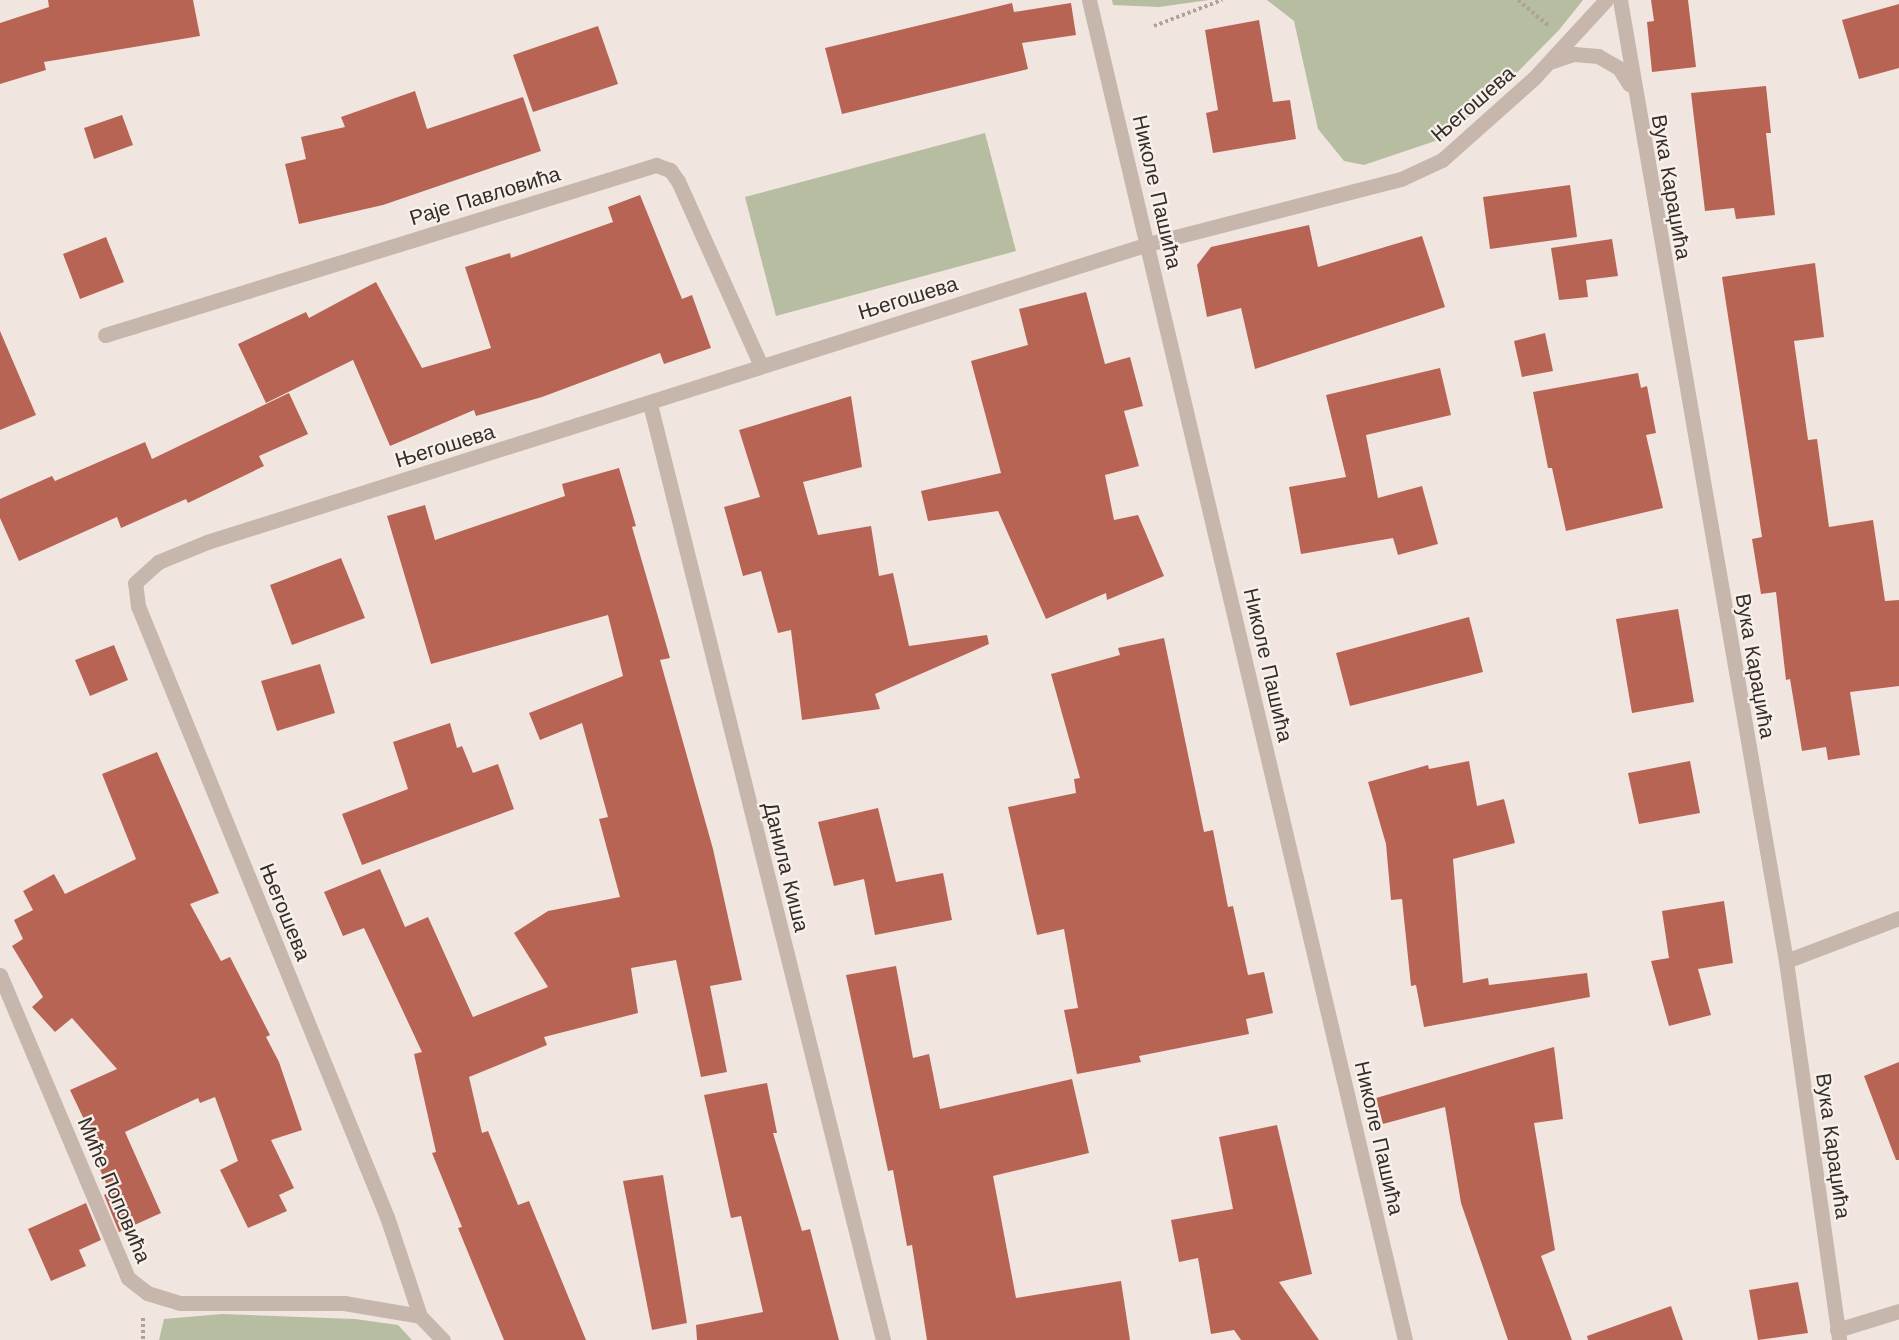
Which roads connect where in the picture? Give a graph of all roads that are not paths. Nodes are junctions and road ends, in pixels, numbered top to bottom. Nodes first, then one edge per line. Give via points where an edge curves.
1 (1089, 0) edge
2 (1606, 0) edge
3 (1620, 0) edge
4 (1534, 78) junction
5 (1632, 88) junction
6 (1148, 244) junction
7 (105, 335) dead end
8 (761, 366) junction
9 (650, 404) junction
10 (1899, 918) edge
11 (1786, 961) junction
12 (0, 975) edge
13 (1899, 1311) edge
14 (420, 1316) junction
15 (1838, 1335) edge
16 (443, 1340) edge
17 (883, 1340) edge
18 (1405, 1340) edge

1 - 6 street, Николе Пашића
2 - 4 street, Његошева
3 - 5 street, Вука Караџића
4 - 5 street, Његошева via 1551,61 1574,54 1598,57 1619,68
4 - 6 street, Његошева via 1442,160 1401,179
5 - 11 street, Вука Караџића
6 - 8 street, Његошева
6 - 18 street, Николе Пашића
7 - 8 street, Раје Павловића via 656,165 670,170 678,181
8 - 9 street, Његошева
9 - 14 street, Његошева via 207,542 158,562 135,583 138,606 387,1217
9 - 17 street, Данила Киша
10 - 11 street
11 - 15 street, Вука Караџића
12 - 14 street, Миће Поповића via 128,1278 147,1293 180,1303 344,1303
13 - 15 street
14 - 16 street, Његошева

